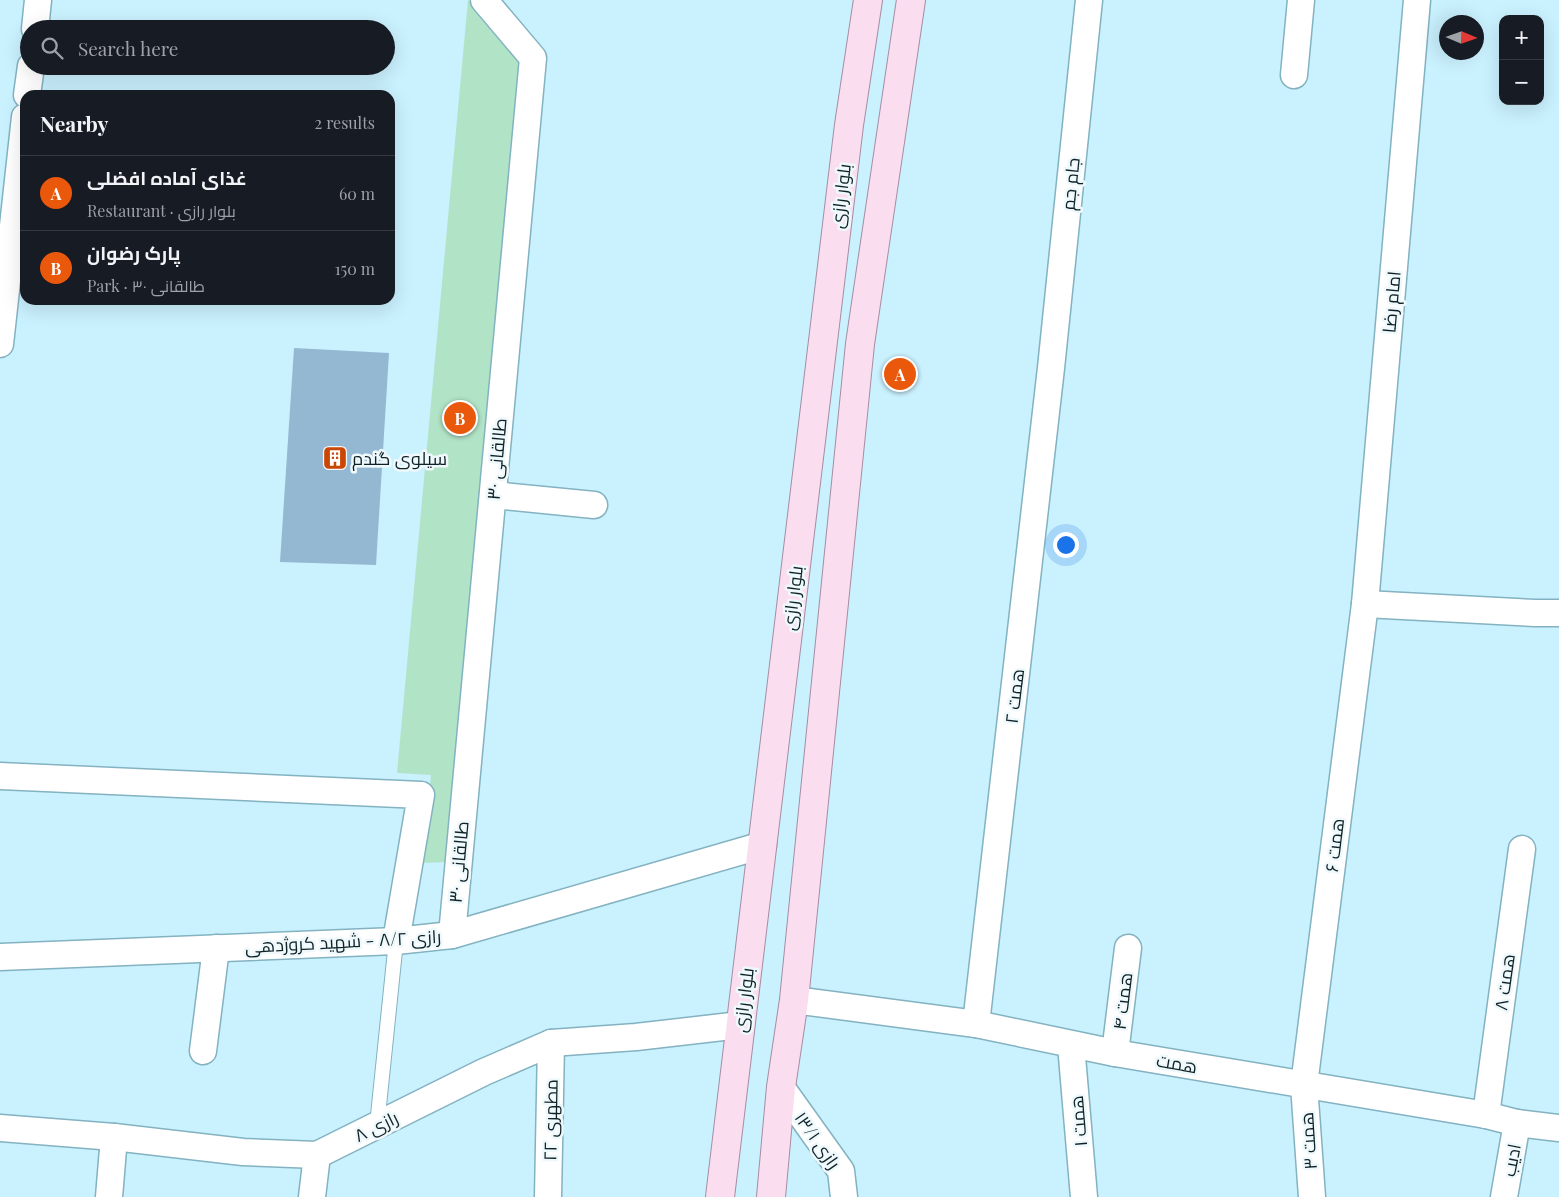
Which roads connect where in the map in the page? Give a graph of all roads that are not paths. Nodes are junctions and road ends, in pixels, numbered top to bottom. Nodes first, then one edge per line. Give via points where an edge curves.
1 (38, 0) edge
2 (484, 0) edge
3 (868, 0) edge
4 (911, 0) edge
5 (1089, 0) edge
6 (1301, 0) edge
7 (1417, 0) edge
8 (36, 20) edge
9 (30, 75) edge
10 (1294, 75) dead end
11 (29, 90) edge
12 (20, 162) edge
13 (823, 340) junction
14 (0, 344) edge
15 (860, 344) junction
16 (1051, 368) joint
17 (493, 495) junction
18 (594, 505) dead end
19 (1364, 604) junction
20 (1559, 612) edge
21 (0, 776) edge
22 (763, 845) junction
23 (1522, 849) dead end
24 (452, 935) junction
25 (396, 940) junction
26 (216, 948) junction
27 (1128, 948) dead end
28 (0, 957) edge
29 (794, 1000) junction
30 (976, 1024) junction
31 (740, 1025) junction
32 (551, 1043) junction
33 (1071, 1044) junction
34 (203, 1051) dead end
35 (1115, 1053) junction
36 (1304, 1085) junction
37 (781, 1087) junction
38 (1486, 1115) junction
39 (1518, 1123) junction
40 (377, 1125) junction
41 (0, 1128) edge
42 (1559, 1128) edge
43 (114, 1137) junction
44 (317, 1155) junction
45 (109, 1197) edge
46 (312, 1197) edge
47 (548, 1197) edge
48 (720, 1197) edge
49 (771, 1197) edge
50 (844, 1197) edge
51 (1084, 1197) edge
52 (1312, 1197) edge
53 (1504, 1197) edge

1 - 8 street
2 - 17 street, طالقانی ۳۰ via 533,58
3 - 13 main road, بلوار رازی via 849,124
4 - 15 main road
5 - 16 street, جام جم
6 - 10 street
7 - 19 street, امام رضا
9 - 11 street
12 - 14 street
13 - 15 main road
13 - 22 main road, بلوار رازی
15 - 29 main road
16 - 30 street, همت ۲
17 - 18 street
17 - 24 street, طالقانی ۳۰
19 - 20 street
19 - 36 street, همت ۶
21 - 25 street via 421,795
22 - 24 street, رازی ۸/۲ - شهید کروژدهی
22 - 31 main road, بلوار رازی
23 - 38 street, همت ۸
24 - 25 street, رازی ۸/۲ - شهید کروژدهی
25 - 26 street, رازی ۸/۲ - شهید کروژدهی
25 - 40 lane
26 - 28 street, رازی ۸/۲ - شهید کروژدهی
26 - 34 street
27 - 35 street, همت ۴
29 - 30 street, همت
29 - 37 main road
30 - 33 street, همت
31 - 32 street, رازی ۸
31 - 48 main road, بلوار رازی
32 - 40 street, رازی ۸
32 - 47 street, مطهری ۲۲
33 - 35 street, همت
33 - 51 street, همت ۱
35 - 36 street, همت
36 - 38 street, همت
36 - 52 street, همت ۳
37 - 49 main road
37 - 50 street, رازی ۱۳/۱ via 842,1172
38 - 39 street, همت
39 - 42 street, همت
39 - 53 street, ادیب
40 - 44 street, رازی ۸
41 - 43 street, رازی ۸
43 - 44 street, رازی ۸ via 243,1152
43 - 45 street
44 - 46 street

